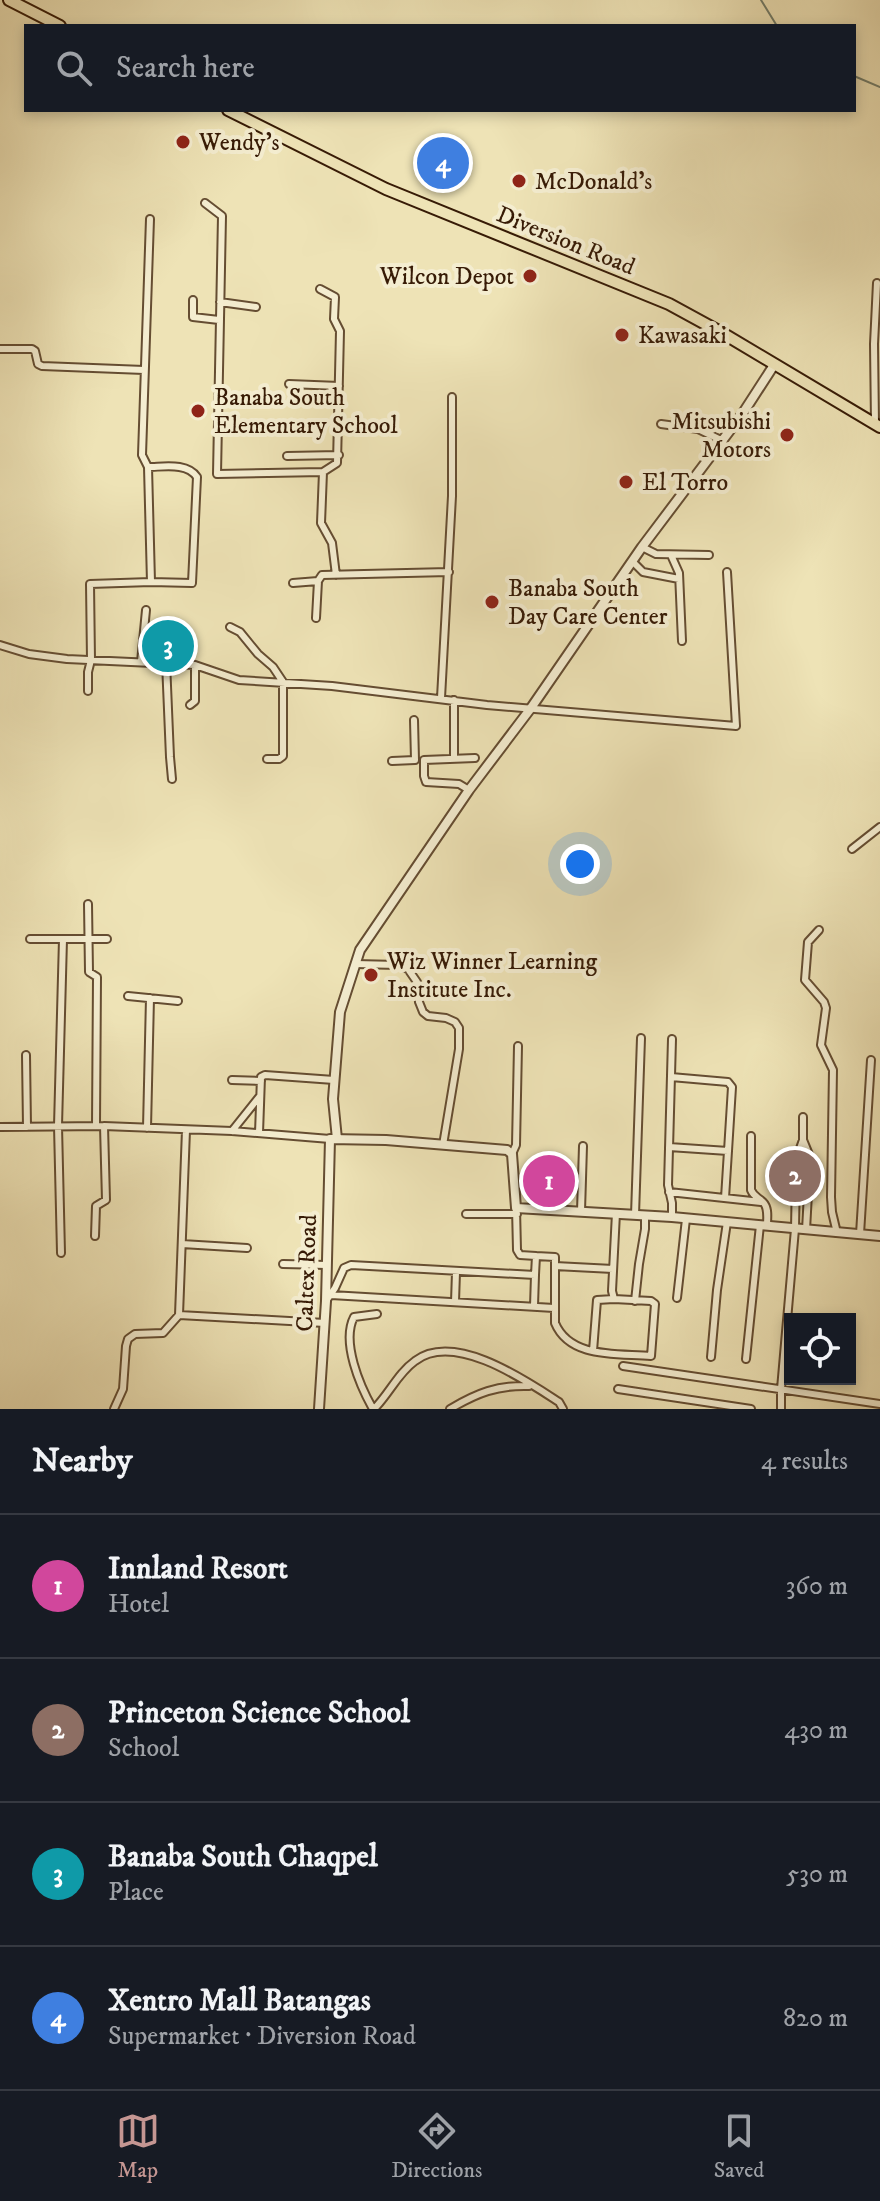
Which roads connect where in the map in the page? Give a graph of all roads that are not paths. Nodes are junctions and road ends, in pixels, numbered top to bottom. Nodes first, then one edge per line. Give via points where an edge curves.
1 (9, 0) edge
2 (56, 24) edge
3 (232, 112) edge
4 (205, 203) dead end
5 (150, 219) dead end
6 (877, 283) dead end
7 (320, 289) dead end
8 (193, 300) dead end
9 (220, 302) junction
10 (256, 307) dead end
11 (219, 320) junction
12 (877, 344) edge
13 (0, 349) edge
14 (774, 365) junction
15 (144, 370) junction
16 (289, 384) dead end
17 (339, 386) junction
18 (452, 397) dead end
19 (661, 424) dead end
20 (878, 425) edge
21 (723, 441) junction
22 (339, 455) junction
23 (287, 456) dead end
24 (148, 467) junction
25 (323, 472) junction
26 (642, 547) junction
27 (671, 555) junction
28 (709, 555) dead end
29 (632, 561) junction
30 (449, 572) junction
31 (727, 572) dead end
32 (336, 575) junction
33 (679, 579) junction
34 (318, 581) junction
35 (151, 582) junction
36 (293, 583) dead end
37 (146, 610) dead end
38 (316, 618) dead end
39 (230, 627) dead end
40 (682, 641) dead end
41 (0, 645) edge
42 (91, 660) junction
43 (141, 662) junction
44 (166, 662) junction
45 (195, 665) junction
46 (283, 682) junction
47 (88, 691) dead end
48 (441, 698) junction
49 (454, 700) junction
50 (190, 705) dead end
51 (531, 708) junction
52 (414, 720) dead end
53 (454, 758) junction
54 (475, 758) dead end
55 (267, 759) dead end
56 (420, 760) junction
57 (392, 761) dead end
58 (172, 779) dead end
59 (469, 790) junction
60 (880, 827) edge
61 (852, 849) dead end
62 (88, 904) dead end
63 (819, 930) dead end
64 (30, 939) dead end
65 (63, 939) junction
66 (88, 939) junction
67 (107, 939) dead end
68 (354, 964) junction
69 (128, 996) dead end
70 (150, 998) junction
71 (178, 1001) dead end
72 (641, 1038) dead end
73 (672, 1039) dead end
74 (518, 1046) dead end
75 (26, 1055) dead end
76 (871, 1060) dead end
77 (671, 1077) junction
78 (232, 1080) dead end
79 (334, 1080) junction
80 (261, 1081) junction
81 (260, 1096) junction
82 (803, 1117) dead end
83 (100, 1125) junction
84 (58, 1126) junction
85 (0, 1127) edge
86 (27, 1127) junction
87 (147, 1128) junction
88 (186, 1130) junction
89 (232, 1131) junction
90 (259, 1133) junction
91 (751, 1136) dead end
92 (334, 1139) junction
93 (803, 1140) junction
94 (443, 1145) junction
95 (583, 1146) dead end
96 (669, 1147) junction
97 (728, 1151) junction
98 (512, 1154) junction
99 (669, 1192) junction
100 (725, 1198) junction
101 (764, 1202) junction
102 (517, 1211) junction
103 (581, 1211) junction
104 (616, 1213) junction
105 (466, 1214) dead end
106 (640, 1215) junction
107 (672, 1217) junction
108 (686, 1219) junction
109 (727, 1222) junction
110 (763, 1225) junction
111 (795, 1229) junction
112 (806, 1230) junction
113 (837, 1233) junction
114 (860, 1234) junction
115 (95, 1236) dead end
116 (880, 1236) edge
117 (182, 1244) junction
118 (247, 1248) dead end
119 (61, 1253) dead end
120 (536, 1256) junction
121 (283, 1264) dead end
122 (327, 1265) junction
123 (555, 1266) junction
124 (613, 1269) junction
125 (456, 1272) junction
126 (535, 1275) junction
127 (328, 1298) junction
128 (677, 1298) dead end
129 (614, 1299) junction
130 (635, 1301) junction
131 (455, 1302) junction
132 (534, 1306) junction
133 (554, 1308) junction
134 (377, 1314) dead end
135 (179, 1315) junction
136 (325, 1323) junction
137 (593, 1351) junction
138 (711, 1357) dead end
139 (746, 1359) dead end
140 (623, 1366) dead end
141 (534, 1386) junction
142 (618, 1389) dead end
143 (781, 1389) junction
144 (880, 1404) edge
145 (114, 1409) edge
146 (319, 1409) edge
147 (374, 1409) edge
148 (450, 1409) edge
149 (563, 1409) edge
150 (751, 1409) edge
151 (781, 1409) edge

1 - 2 highway
3 - 14 highway, Diversion Road via 386,189 669,304
4 - 9 street via 222,216
5 - 15 street
6 - 12 street
7 - 17 street via 335,297
8 - 11 street via 193,317
9 - 10 street
9 - 11 street
11 - 25 street via 217,474
12 - 20 street
13 - 15 street via 32,349 42,366
14 - 20 highway, Diversion Road
14 - 21 street, Caltex Road
15 - 24 street via 142,455
16 - 17 street
17 - 22 street
18 - 30 street
19 - 21 street via 698,429
21 - 26 street, Caltex Road
22 - 23 street
22 - 25 street via 334,467
24 - 35 street
24 - 35 street via 193,470 198,486 192,583
25 - 32 street via 321,523 332,543
26 - 27 street
26 - 29 street, Caltex Road
27 - 28 street
27 - 33 street
29 - 33 street via 643,572
29 - 51 street, Caltex Road
30 - 32 street
30 - 48 street
31 - 51 street via 736,726
32 - 34 street via 322,575
33 - 40 street
34 - 36 street
34 - 38 street
35 - 42 street via 90,584
37 - 43 street
39 - 46 street
41 - 42 street via 29,654
42 - 43 street
42 - 47 street
43 - 44 street
44 - 45 street
44 - 58 street
45 - 46 street via 239,680
45 - 50 street via 195,701
46 - 48 street
46 - 55 street via 283,756
48 - 49 street
49 - 51 street
49 - 53 street
51 - 59 street, Caltex Road
52 - 56 street
53 - 54 street
53 - 56 street
56 - 57 street
56 - 59 street via 426,782 459,784
59 - 68 street, Caltex Road
60 - 61 street
62 - 66 street
63 - 113 street via 808,942 805,976 826,1008 821,1045 833,1070 831,1197
64 - 65 street
65 - 66 street
65 - 84 street
66 - 67 street
66 - 83 street via 89,972 97,977
68 - 79 street, Caltex Road via 340,1012
68 - 94 street via 408,969 417,982 423,1012 459,1028
69 - 70 street
70 - 71 street
70 - 87 street
72 - 106 street
73 - 77 street
74 - 98 street
75 - 86 street
76 - 114 street
77 - 96 street
77 - 97 street via 731,1084
78 - 80 street
79 - 80 street via 265,1075
79 - 92 street, Caltex Road
80 - 81 street
81 - 89 street
81 - 90 street
82 - 93 street
83 - 84 street
83 - 87 street
83 - 115 street via 106,1200 96,1206
84 - 86 street
84 - 119 street
85 - 86 street
87 - 88 street
88 - 89 street
88 - 117 street
89 - 90 street
90 - 92 street
91 - 101 street via 752,1193
92 - 94 street
92 - 122 street, Caltex Road
93 - 111 street
93 - 112 street via 810,1157
94 - 98 street
95 - 103 street
96 - 97 street
96 - 99 street
97 - 100 street
98 - 102 street
99 - 100 street
99 - 107 street
100 - 101 street
101 - 110 street
102 - 103 street
102 - 105 street
102 - 120 street via 518,1254
103 - 104 street
104 - 106 street
104 - 124 street
106 - 107 street
106 - 130 street via 645,1229
107 - 108 street
108 - 109 street
108 - 128 street
109 - 110 street
109 - 138 street
110 - 111 street
110 - 139 street
111 - 112 street
111 - 143 street
112 - 113 street
113 - 114 street
114 - 116 street
117 - 118 street
117 - 135 street
120 - 123 street via 555,1257
120 - 126 street
121 - 122 street
122 - 127 street, Caltex Road
123 - 124 street
123 - 133 street
124 - 129 street
125 - 126 street
125 - 127 street via 347,1265
125 - 131 street
126 - 132 street
127 - 131 street
127 - 136 street, Caltex Road
129 - 130 street
129 - 137 street via 597,1300
130 - 137 street via 655,1304 651,1356
131 - 132 street
132 - 133 street
133 - 137 street via 555,1323 566,1341
134 - 147 street via 354,1317 349,1326 362,1390
135 - 136 street
135 - 145 street via 163,1333 128,1339 123,1389
136 - 146 street, Caltex Road
140 - 143 street
141 - 147 street via 481,1360 432,1352 416,1359
141 - 148 street via 492,1389
141 - 149 street
142 - 150 street
143 - 144 street
143 - 151 street

